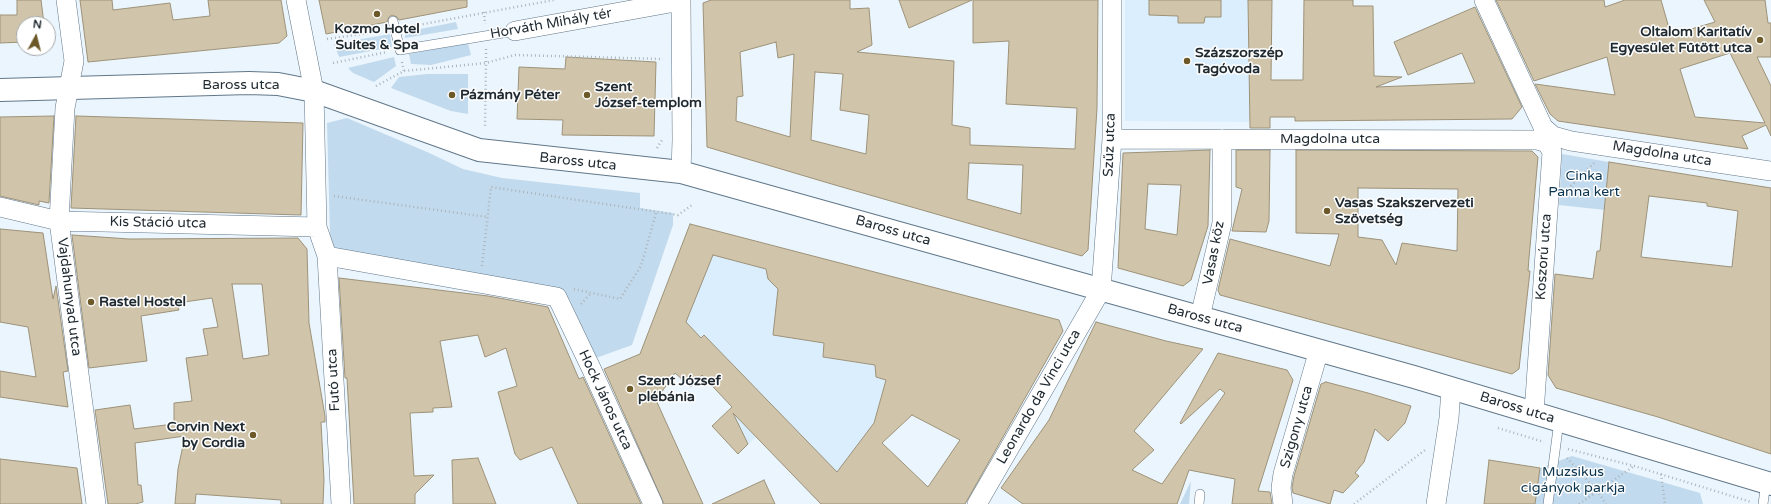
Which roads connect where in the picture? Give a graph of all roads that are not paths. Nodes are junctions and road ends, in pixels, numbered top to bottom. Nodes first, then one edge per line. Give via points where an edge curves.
1 (66, 0) edge
2 (296, 0) edge
3 (682, 0) edge
4 (1112, 0) edge
5 (1484, 0) edge
6 (394, 25) road end
7 (514, 31) joint
8 (69, 89) junction
9 (0, 90) edge
10 (314, 91) junction
11 (1112, 139) junction
12 (1222, 139) junction
13 (1550, 140) junction
14 (1771, 171) edge
15 (681, 172) junction
16 (0, 207) edge
17 (59, 221) junction
18 (317, 227) junction
19 (326, 256) junction
20 (1101, 290) junction
21 (1200, 318) junction
22 (1319, 350) junction
23 (1451, 388) junction
24 (1534, 413) junction
25 (1559, 421) junction
26 (1768, 483) edge
27 (1200, 494) dead end
28 (96, 504) edge
29 (341, 504) edge
30 (653, 504) edge
31 (977, 504) edge
32 (1199, 504) edge
33 (1283, 504) edge
34 (1436, 504) edge
35 (1548, 504) edge
36 (1763, 504) edge

1 - 8 street, Vajdahunyad utca via 74,61
2 - 10 street
3 - 7 street, Horváth Mihály tér
3 - 15 street, Horváth Mihály tér
4 - 11 street, Szűz utca
5 - 13 street
6 - 7 lane, Horváth Mihály tér via 400,50
8 - 9 street, Baross utca
8 - 10 street, Baross utca via 278,84
8 - 17 street, Vajdahunyad utca via 65,108
10 - 15 street, Baross utca via 479,150
10 - 18 street
11 - 12 street, Magdolna utca
11 - 20 street, Szűz utca
12 - 13 street, Magdolna utca
12 - 21 street, Vasas köz via 1222,222
13 - 14 street, Magdolna utca
13 - 24 street, Koszorú utca via 1552,152
15 - 20 street, Baross utca
16 - 17 street, Kis Stáció utca
17 - 18 street, Kis Stáció utca
17 - 28 street, Vajdahunyad utca
18 - 19 street
19 - 29 street, Futó utca
19 - 30 street, Hock János utca via 480,283 562,292 592,368
20 - 21 street, Baross utca
20 - 31 street, Leonardo da Vinci utca
21 - 22 street, Baross utca
22 - 23 street, Baross utca
22 - 33 street, Szigony utca via 1283,474
23 - 24 street, Baross utca
23 - 34 street
24 - 25 street, Baross utca
25 - 26 street, Baross utca
25 - 35 lane
26 - 36 lane
27 - 32 lane

